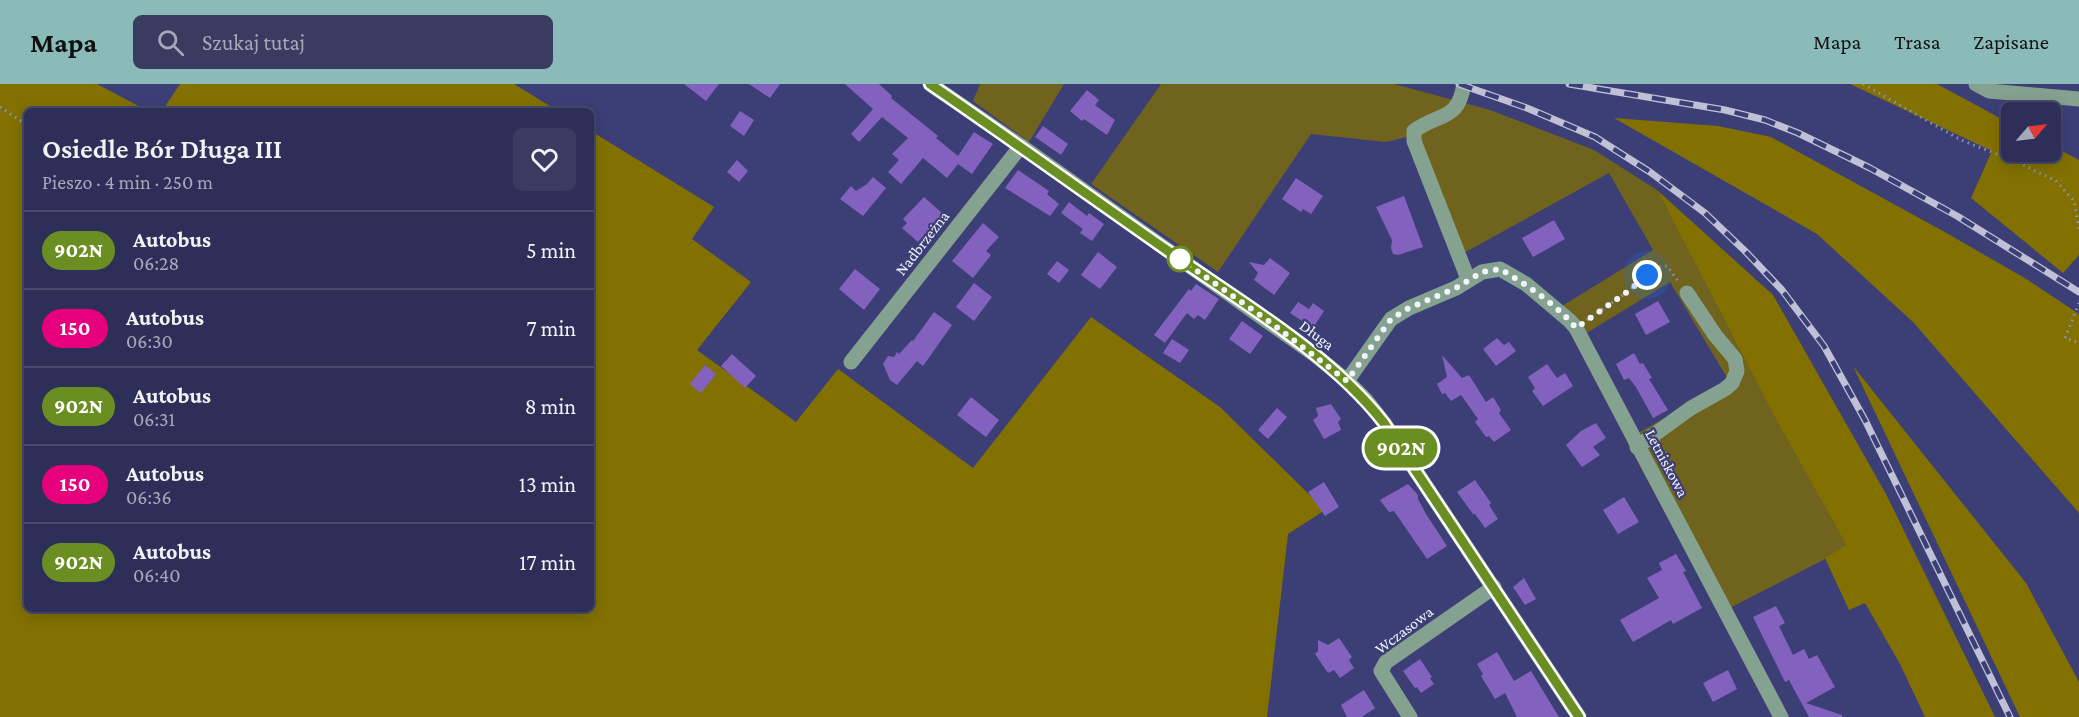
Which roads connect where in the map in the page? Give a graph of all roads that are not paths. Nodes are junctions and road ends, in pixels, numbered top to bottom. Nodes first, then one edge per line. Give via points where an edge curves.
1 (930, 84) edge
2 (1464, 84) edge
3 (1976, 84) edge
4 (2079, 99) edge
5 (1021, 146) junction
6 (1475, 275) junction
7 (1687, 293) road end
8 (851, 362) dead end
9 (1347, 381) junction
10 (1637, 447) junction
11 (1494, 587) junction
12 (1410, 717) edge
13 (1579, 717) edge
14 (1781, 717) edge

1 - 5 street, Długa
2 - 6 street via 1452,114 1414,131 1414,141
3 - 4 street via 1989,91
5 - 8 street, Nadbrzeżna
5 - 9 street, Długa
6 - 9 street via 1391,319
6 - 10 street, Letniskowa via 1500,269 1526,284 1576,328
7 - 10 street via 1735,359 1737,371 1725,389
9 - 11 street, Długa via 1384,423
10 - 14 street, Letniskowa
11 - 12 street, Wczasowa via 1386,662 1381,670
11 - 13 street, Długa

